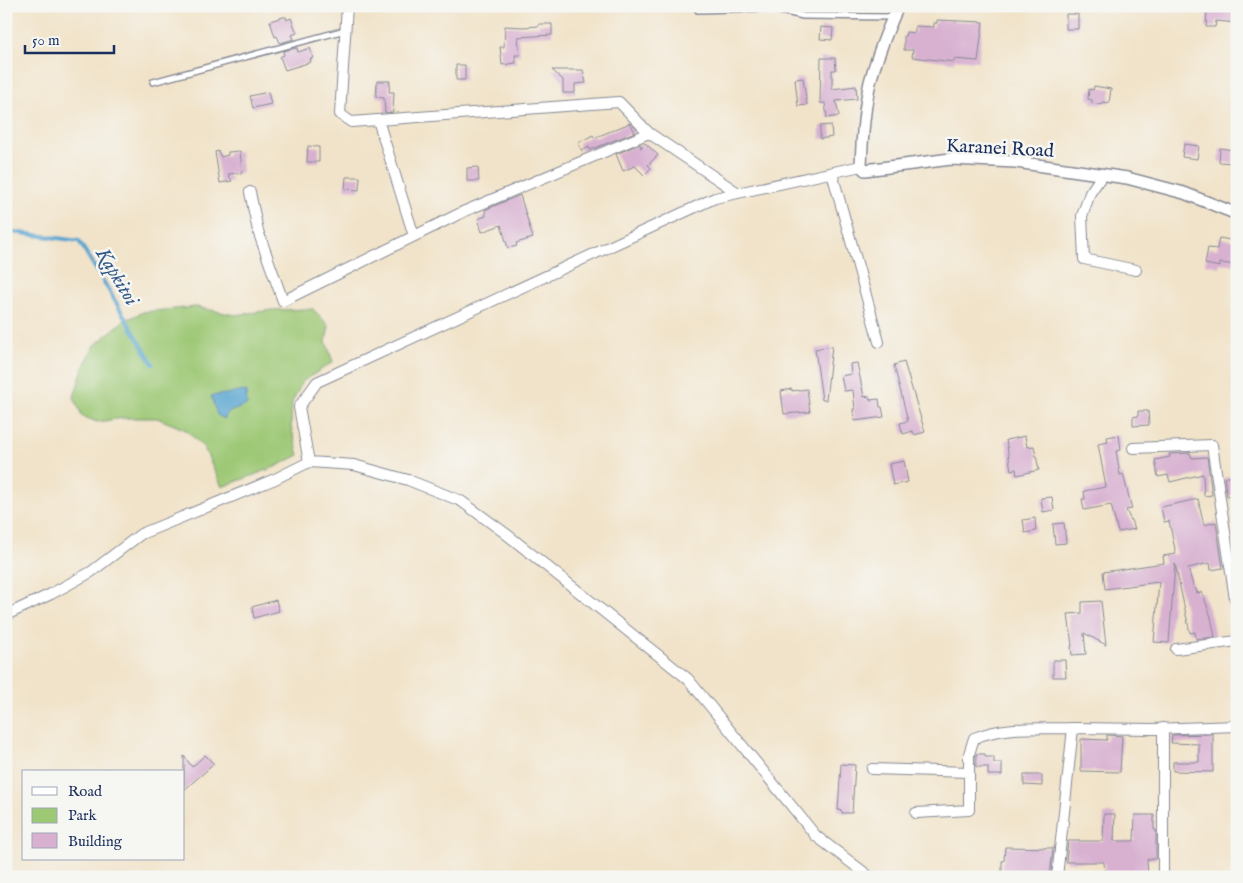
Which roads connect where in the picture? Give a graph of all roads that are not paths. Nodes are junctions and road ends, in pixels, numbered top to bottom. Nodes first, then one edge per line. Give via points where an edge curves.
1 (347, 6) edge
2 (698, 10) dead end
3 (895, 12) edge
4 (346, 30) junction
5 (153, 82) dead end
6 (378, 120) junction
7 (649, 133) junction
8 (861, 166) junction
9 (832, 173) junction
10 (1103, 174) junction
11 (250, 192) dead end
12 (738, 193) junction
13 (1237, 214) edge
14 (414, 236) junction
15 (1136, 270) dead end
16 (879, 342) dead end
17 (1133, 448) dead end
18 (309, 462) junction
19 (1237, 600) edge
20 (6, 615) edge
21 (1237, 641) edge
22 (1176, 649) dead end
23 (1237, 726) edge
24 (1073, 728) junction
25 (1163, 728) junction
26 (872, 769) dead end
27 (969, 772) junction
28 (916, 813) dead end
29 (870, 877) edge
30 (1058, 877) edge
31 (1163, 877) edge

1 - 4 street
2 - 3 lane via 768,8 803,16
3 - 8 street via 870,83
4 - 5 lane
4 - 6 street via 340,114 350,122
6 - 7 street via 619,102
6 - 14 street
7 - 12 street
7 - 14 street
8 - 9 street
8 - 10 street, Karanei Road via 865,170 951,158 1016,162
9 - 12 street
9 - 16 street
10 - 13 street, Karanei Road via 1184,193
10 - 15 street via 1090,193 1082,216 1084,258
11 - 14 street via 258,231 283,301
12 - 18 street via 715,198 317,382 299,407
17 - 19 street via 1212,445
18 - 20 street via 140,534 91,572
18 - 29 street via 354,465 408,480 461,501 505,533 688,679 816,836
21 - 22 street
23 - 25 street
24 - 25 street
24 - 27 street via 1008,728 974,738 969,754
24 - 30 street
25 - 31 street
26 - 27 street
27 - 28 street via 969,810

